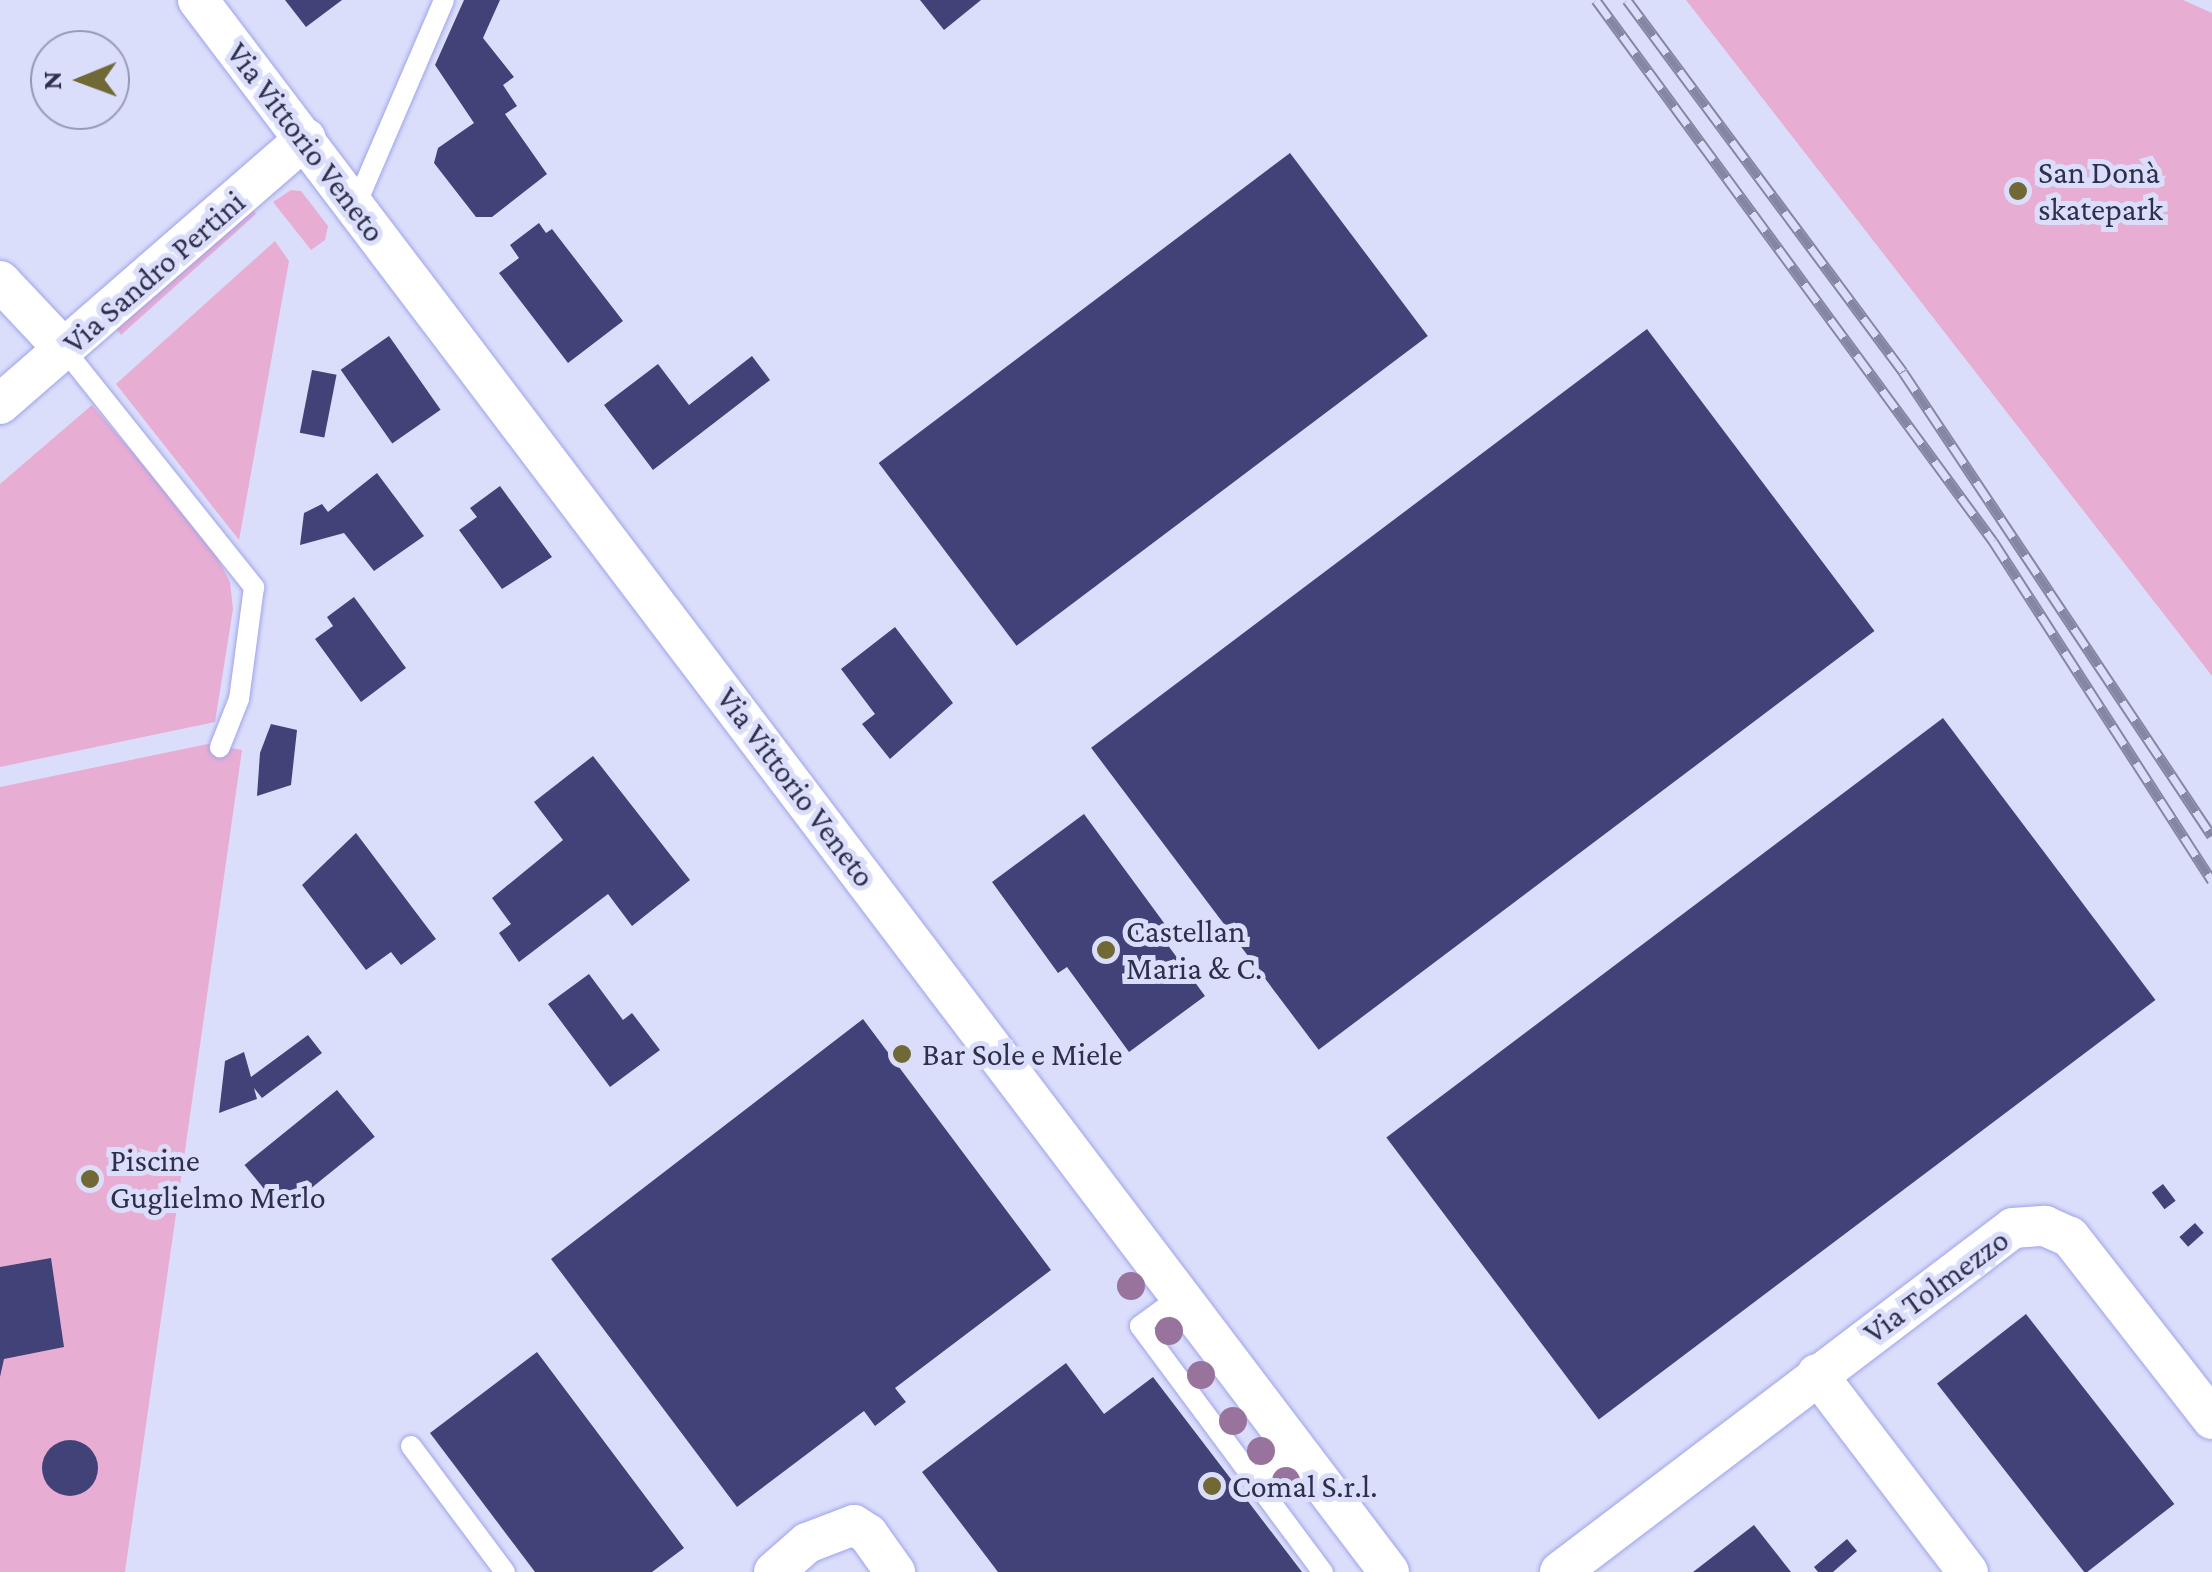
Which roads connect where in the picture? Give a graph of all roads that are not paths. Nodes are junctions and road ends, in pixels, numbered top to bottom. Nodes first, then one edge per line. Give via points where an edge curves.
1 (444, 0) edge
2 (201, 1) edge
3 (306, 138) junction
4 (355, 207) junction
5 (0, 281) edge
6 (64, 349) junction
7 (0, 404) edge
8 (220, 748) dead end
9 (1181, 1296) junction
10 (1817, 1374) junction
11 (2212, 1419) edge
12 (411, 1446) dead end
13 (1296, 1449) junction
14 (1254, 1479) junction
15 (505, 1572) edge
16 (774, 1572) edge
17 (895, 1572) edge
18 (1322, 1572) edge
19 (1389, 1572) edge
20 (1560, 1572) edge
21 (1968, 1572) edge

1 - 4 lane
2 - 3 street, Via Vittorio Veneto
3 - 4 street, Via Vittorio Veneto
3 - 6 street, Via Sandro Pertini
4 - 9 street, Via Vittorio Veneto
5 - 6 street
6 - 7 street, Via Sandro Pertini
6 - 8 lane via 254,587 239,699
9 - 13 street, Via Vittorio Veneto
9 - 14 lane via 1140,1326
10 - 11 street, Via Tolmezzo via 1998,1235 2045,1226 2082,1249
10 - 20 street, Via Tolmezzo
10 - 21 street
12 - 15 lane
13 - 14 lane
13 - 19 street, Via Vittorio Veneto
14 - 18 lane
16 - 17 street via 807,1543 854,1526 868,1534

